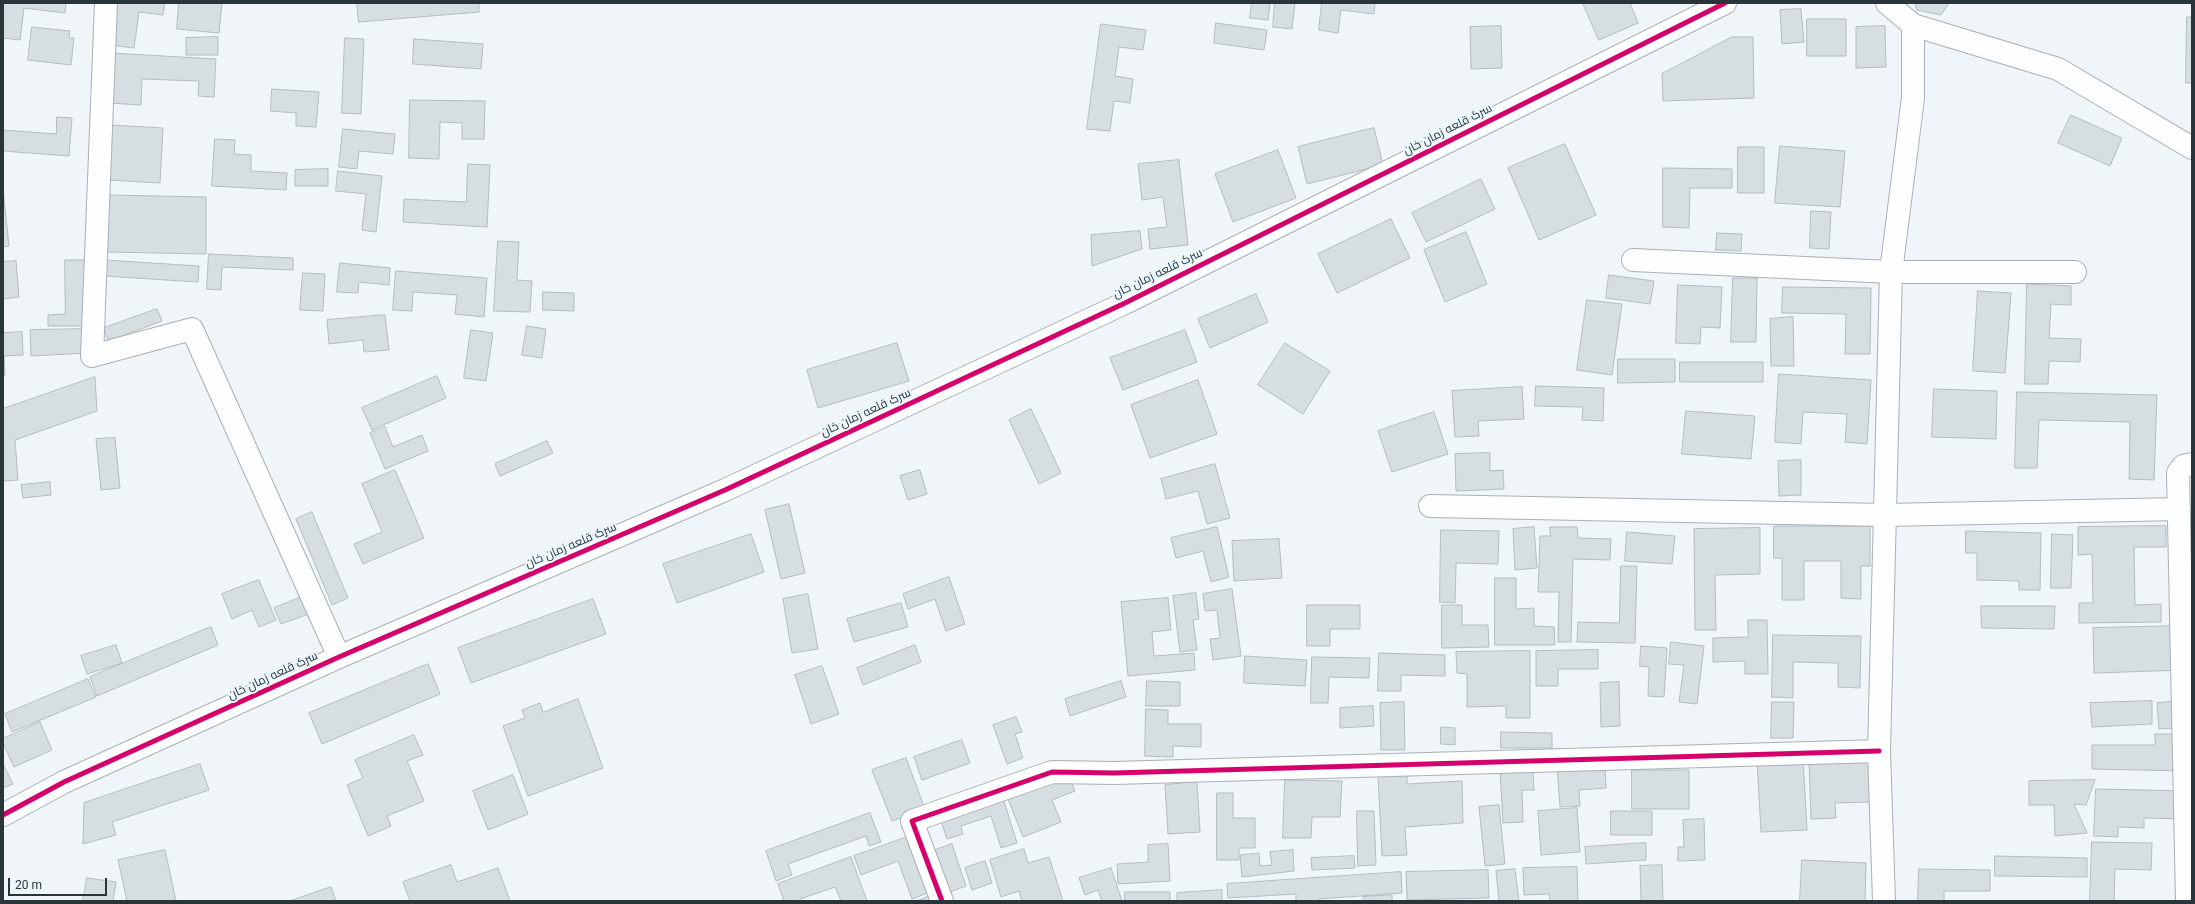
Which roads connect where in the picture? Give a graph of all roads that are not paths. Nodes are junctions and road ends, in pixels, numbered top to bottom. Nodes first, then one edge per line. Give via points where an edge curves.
1 (106, 3) edge
2 (1725, 3) edge
3 (1887, 3) edge
4 (1913, 25) junction
5 (2192, 148) edge
6 (1633, 260) dead end
7 (1891, 272) junction
8 (2075, 272) dead end
9 (2192, 464) edge
10 (1430, 506) dead end
11 (2179, 509) junction
12 (1885, 515) junction
13 (339, 657) junction
14 (1879, 751) junction
15 (3, 815) edge
16 (942, 901) edge
17 (1884, 901) edge
18 (2186, 901) edge

1 - 13 street via 92,356 192,329
2 - 13 street, سرک قلعه زمان خان via 1110,309 725,490
3 - 4 street
4 - 5 street via 2058,69
4 - 7 street via 1913,98
6 - 7 street
7 - 8 street
7 - 12 street
9 - 11 street via 2183,466 2178,473
10 - 12 street
11 - 12 street
11 - 18 street
12 - 14 street
13 - 15 street, سرک قلعه زمان خان via 64,782
14 - 16 street via 1114,773 1052,772 912,821
14 - 17 street

